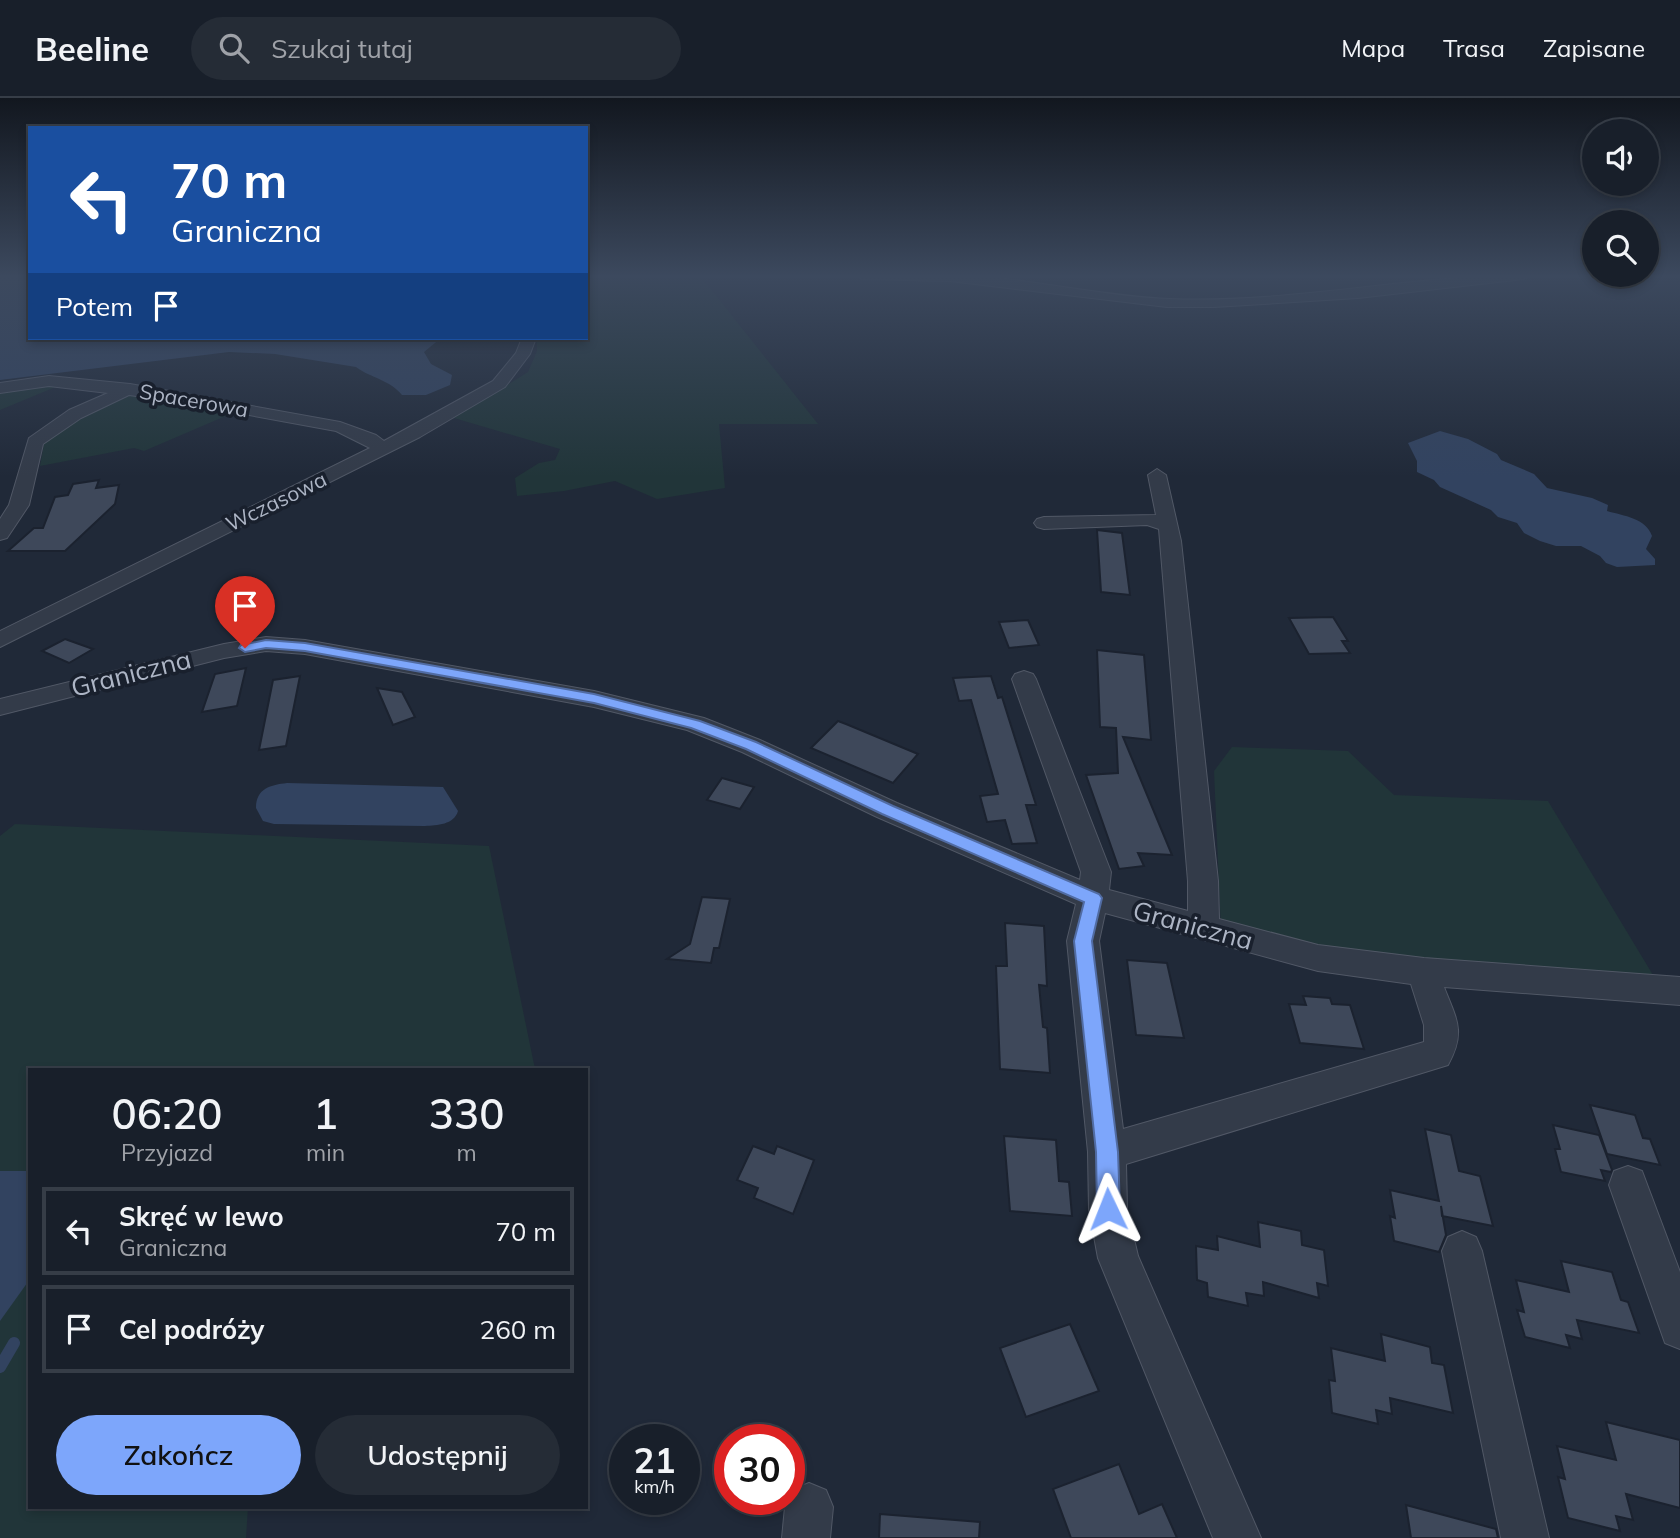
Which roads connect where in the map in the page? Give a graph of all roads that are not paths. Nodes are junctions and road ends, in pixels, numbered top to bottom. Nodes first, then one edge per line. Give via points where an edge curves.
1 (527, 342) edge
2 (0, 388) edge
3 (130, 389) junction
4 (382, 449) junction
5 (1157, 475) dead end
6 (1044, 523) dead end
7 (1168, 526) junction
8 (0, 534) edge
9 (0, 640) edge
10 (1024, 679) dead end
11 (0, 707) edge
12 (1093, 898) junction
13 (1204, 929) junction
14 (1424, 972) junction
15 (1680, 991) edge
16 (1107, 1152) junction
17 (1628, 1185) dead end
18 (1462, 1251) dead end
19 (1680, 1328) edge
20 (1237, 1538) edge
21 (1525, 1538) edge

1 - 4 street, Wczasowa via 499,384
2 - 3 street, Spacerowa via 49,381
3 - 4 street, Spacerowa via 340,427
3 - 8 street via 75,414 34,442 19,505
4 - 9 street, Wczasowa
5 - 7 street
6 - 7 street via 1149,519
7 - 13 street
10 - 12 street via 1096,872
11 - 12 street, Graniczna via 224,651 266,644 305,647 594,699 695,724
12 - 13 street, Graniczna
12 - 16 street via 1083,941
13 - 14 street, Graniczna via 1318,958
14 - 15 street, Graniczna
14 - 16 street via 1443,1032 1443,1046 1436,1054
16 - 20 street via 1108,1209 1118,1258
17 - 19 street
18 - 21 street

